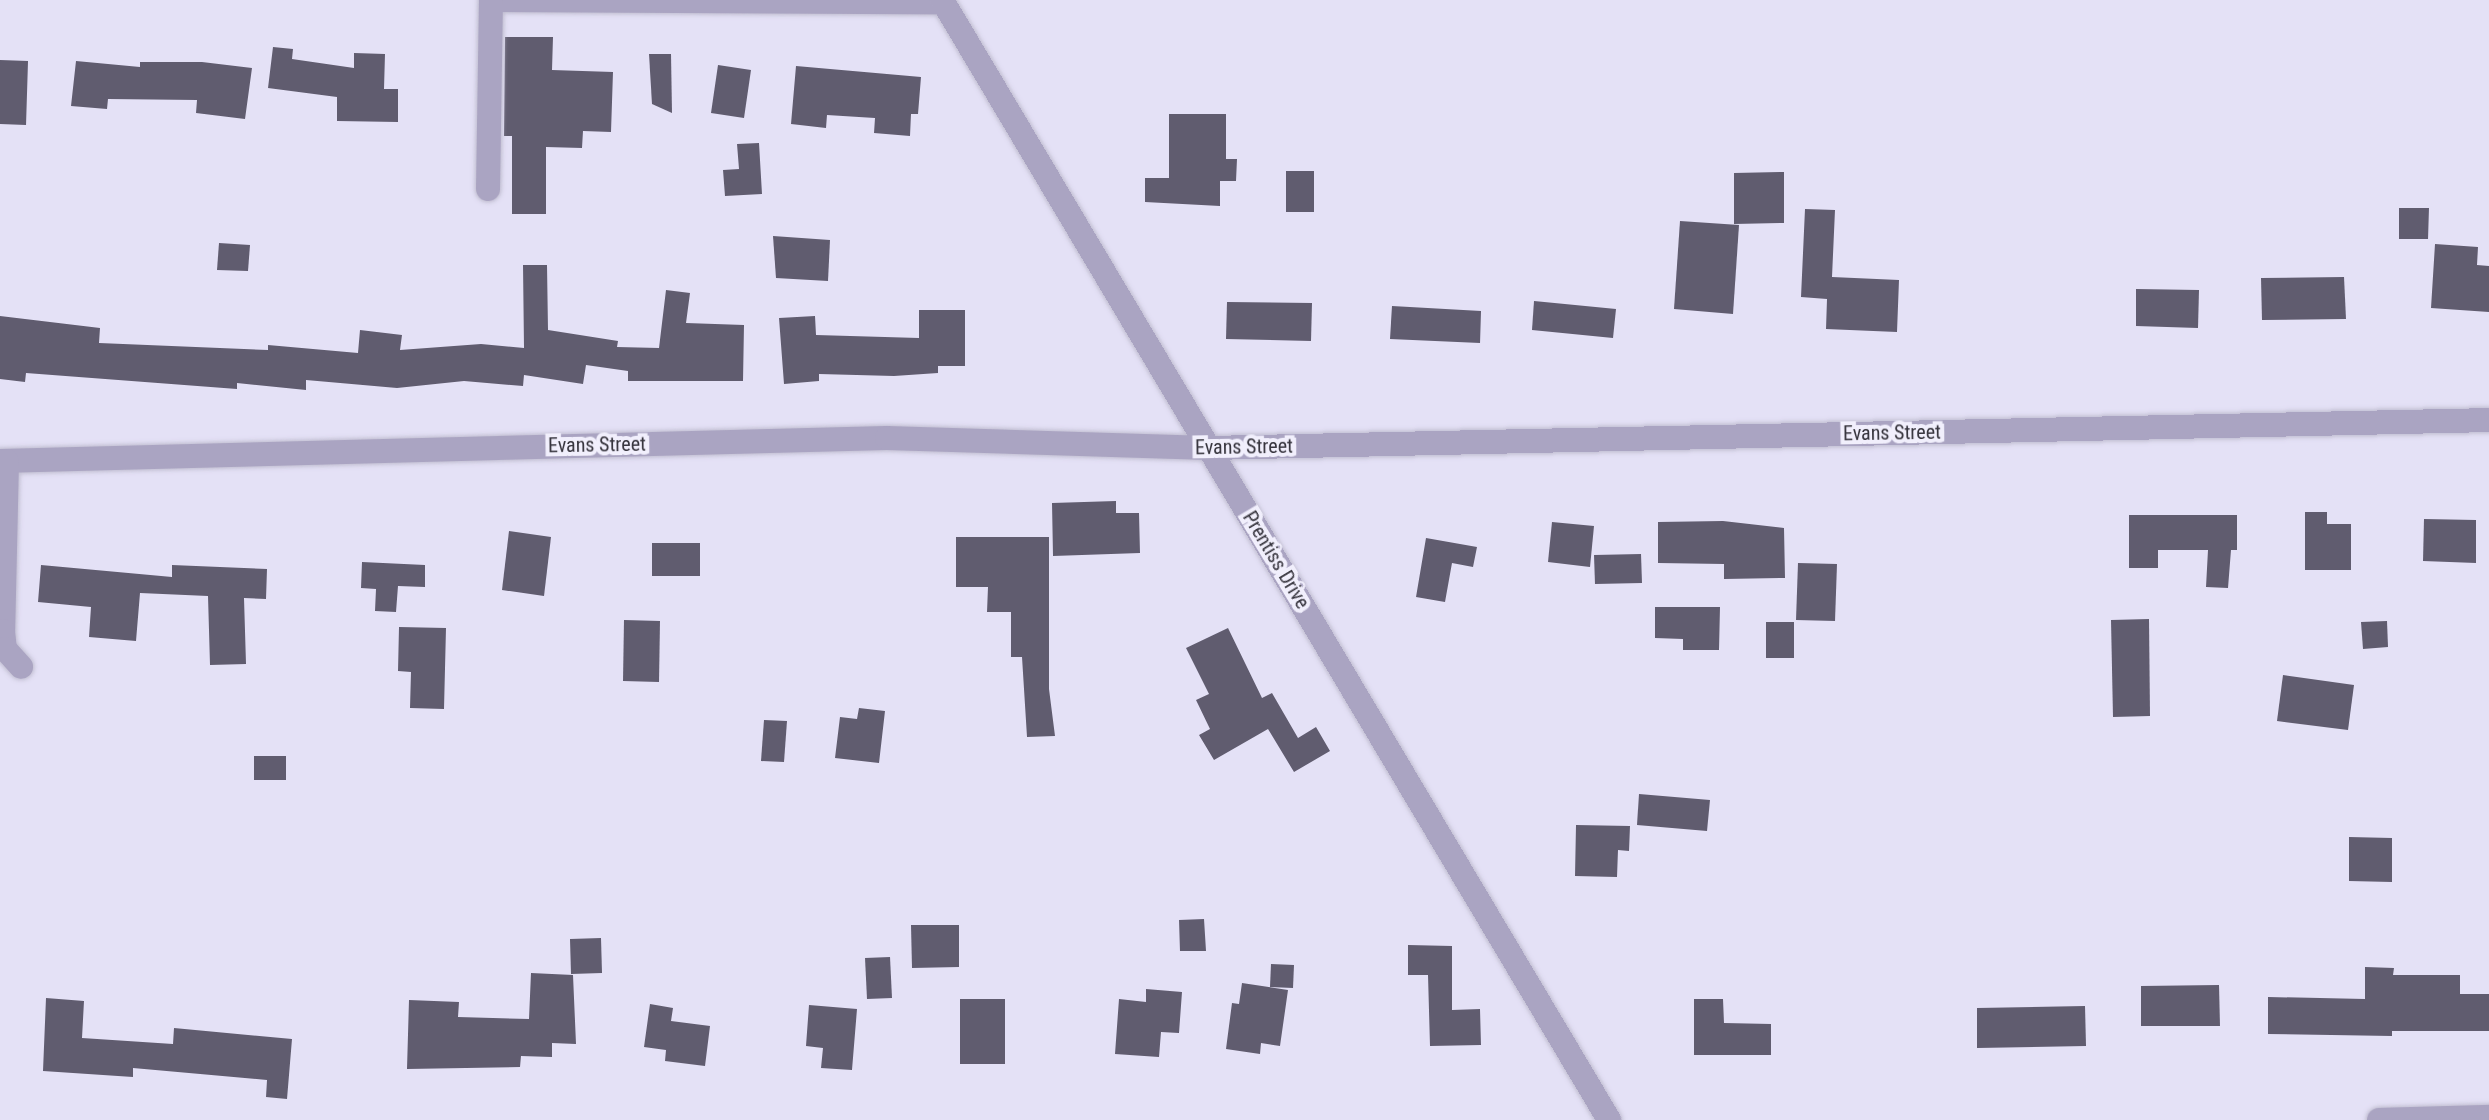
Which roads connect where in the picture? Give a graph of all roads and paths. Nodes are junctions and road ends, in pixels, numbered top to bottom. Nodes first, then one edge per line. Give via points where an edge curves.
1 (491, 0) edge
2 (500, 0) edge
3 (943, 1) edge
4 (488, 189) dead end
5 (2489, 420) edge
6 (1209, 448) junction
7 (4, 461) edge
8 (21, 667) dead end
9 (2489, 1117) edge
10 (1609, 1120) edge
11 (2379, 1120) edge

1 - 4 street
2 - 3 street
3 - 6 street, Prentiss Drive
5 - 6 street, Evans Street
6 - 7 street, Evans Street via 887,438
6 - 10 street, Prentiss Drive
7 - 8 street via 3,631 5,649
9 - 11 street

